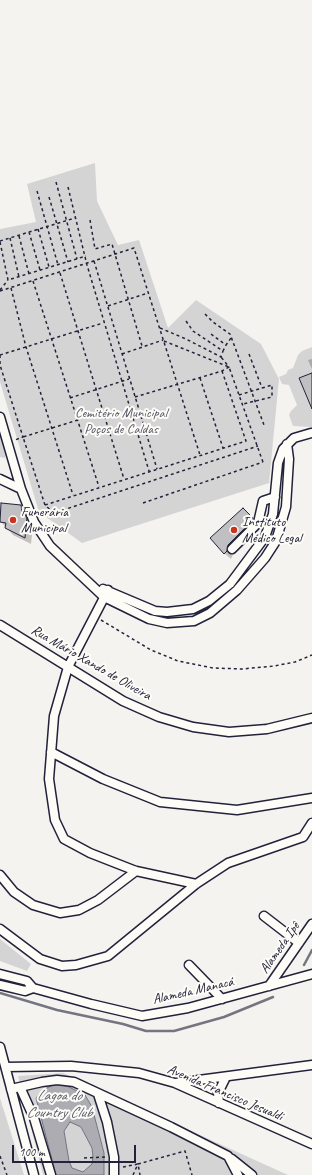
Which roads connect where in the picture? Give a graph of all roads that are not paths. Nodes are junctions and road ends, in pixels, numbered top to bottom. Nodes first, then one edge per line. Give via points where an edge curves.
1 (0, 417) edge
2 (311, 433) dead end
3 (287, 444) junction
4 (289, 459) junction
5 (279, 460) junction
6 (0, 479) edge
7 (21, 489) junction
8 (275, 497) junction
9 (232, 549) dead end
10 (106, 594) junction
11 (0, 625) edge
12 (68, 666) junction
13 (312, 718) edge
14 (51, 752) junction
15 (312, 798) edge
16 (312, 823) edge
17 (136, 871) junction
18 (0, 875) edge
19 (196, 884) junction
20 (264, 916) dead end
21 (312, 924) edge
22 (0, 929) edge
23 (299, 943) junction
24 (189, 965) dead end
25 (0, 974) edge
26 (312, 974) edge
27 (0, 985) edge
28 (269, 986) junction
29 (33, 988) junction
30 (222, 999) junction
31 (0, 1047) edge
32 (312, 1064) edge
33 (6, 1067) junction
34 (226, 1077) junction
35 (175, 1083) junction
36 (20, 1086) junction
37 (12, 1088) junction
38 (98, 1094) junction
39 (219, 1103) junction
40 (312, 1144) edge
41 (228, 1156) junction
42 (34, 1175) edge
43 (51, 1175) edge
44 (114, 1175) edge
45 (238, 1175) edge
46 (252, 1175) edge

1 - 7 street
2 - 3 street via 294,438
3 - 4 street
3 - 5 street
4 - 5 street
4 - 10 street via 286,507 276,541 254,572 222,605 194,621 167,623 149,619
5 - 8 street
6 - 7 street
7 - 10 street via 34,522 50,546 71,567
8 - 9 street via 263,501 258,523
8 - 10 street via 273,514 265,537 230,584 209,601 193,610 167,612
10 - 12 street
11 - 12 street, Rua Mário Xando de Oliveira
12 - 13 street, Rua Mário Xando de Oliveira via 123,701 159,717 193,727 229,732 267,728
12 - 14 street via 54,716
14 - 15 street via 103,779 160,802 238,810
14 - 17 street via 49,779 55,820 64,839 90,853
16 - 19 street via 303,837 228,863
17 - 18 street via 98,900 79,910 60,914 33,905 14,892
17 - 19 street
19 - 22 street via 108,956 76,965 62,966 40,959
20 - 23 street
21 - 23 street, Alameda Ipê
23 - 28 street, Alameda Ipê
24 - 30 street
25 - 29 street, Alameda Manacá via 27,981
26 - 28 street, Alameda Manacá
27 - 29 street, Alameda Manacá via 25,991
28 - 30 street, Alameda Manacá
29 - 30 street, Alameda Manacá via 142,1016
31 - 33 street
32 - 34 street
33 - 35 street, Avenida Francisco Jesualdi via 102,1068 139,1073
33 - 37 street
34 - 35 street
34 - 39 street via 218,1093
35 - 39 street, Avenida Francisco Jesualdi
36 - 37 street
36 - 38 street via 69,1081
36 - 43 street via 34,1118
37 - 42 street
38 - 41 street
38 - 44 street via 114,1157
39 - 40 street, Avenida Francisco Jesualdi
41 - 45 street
41 - 46 street

